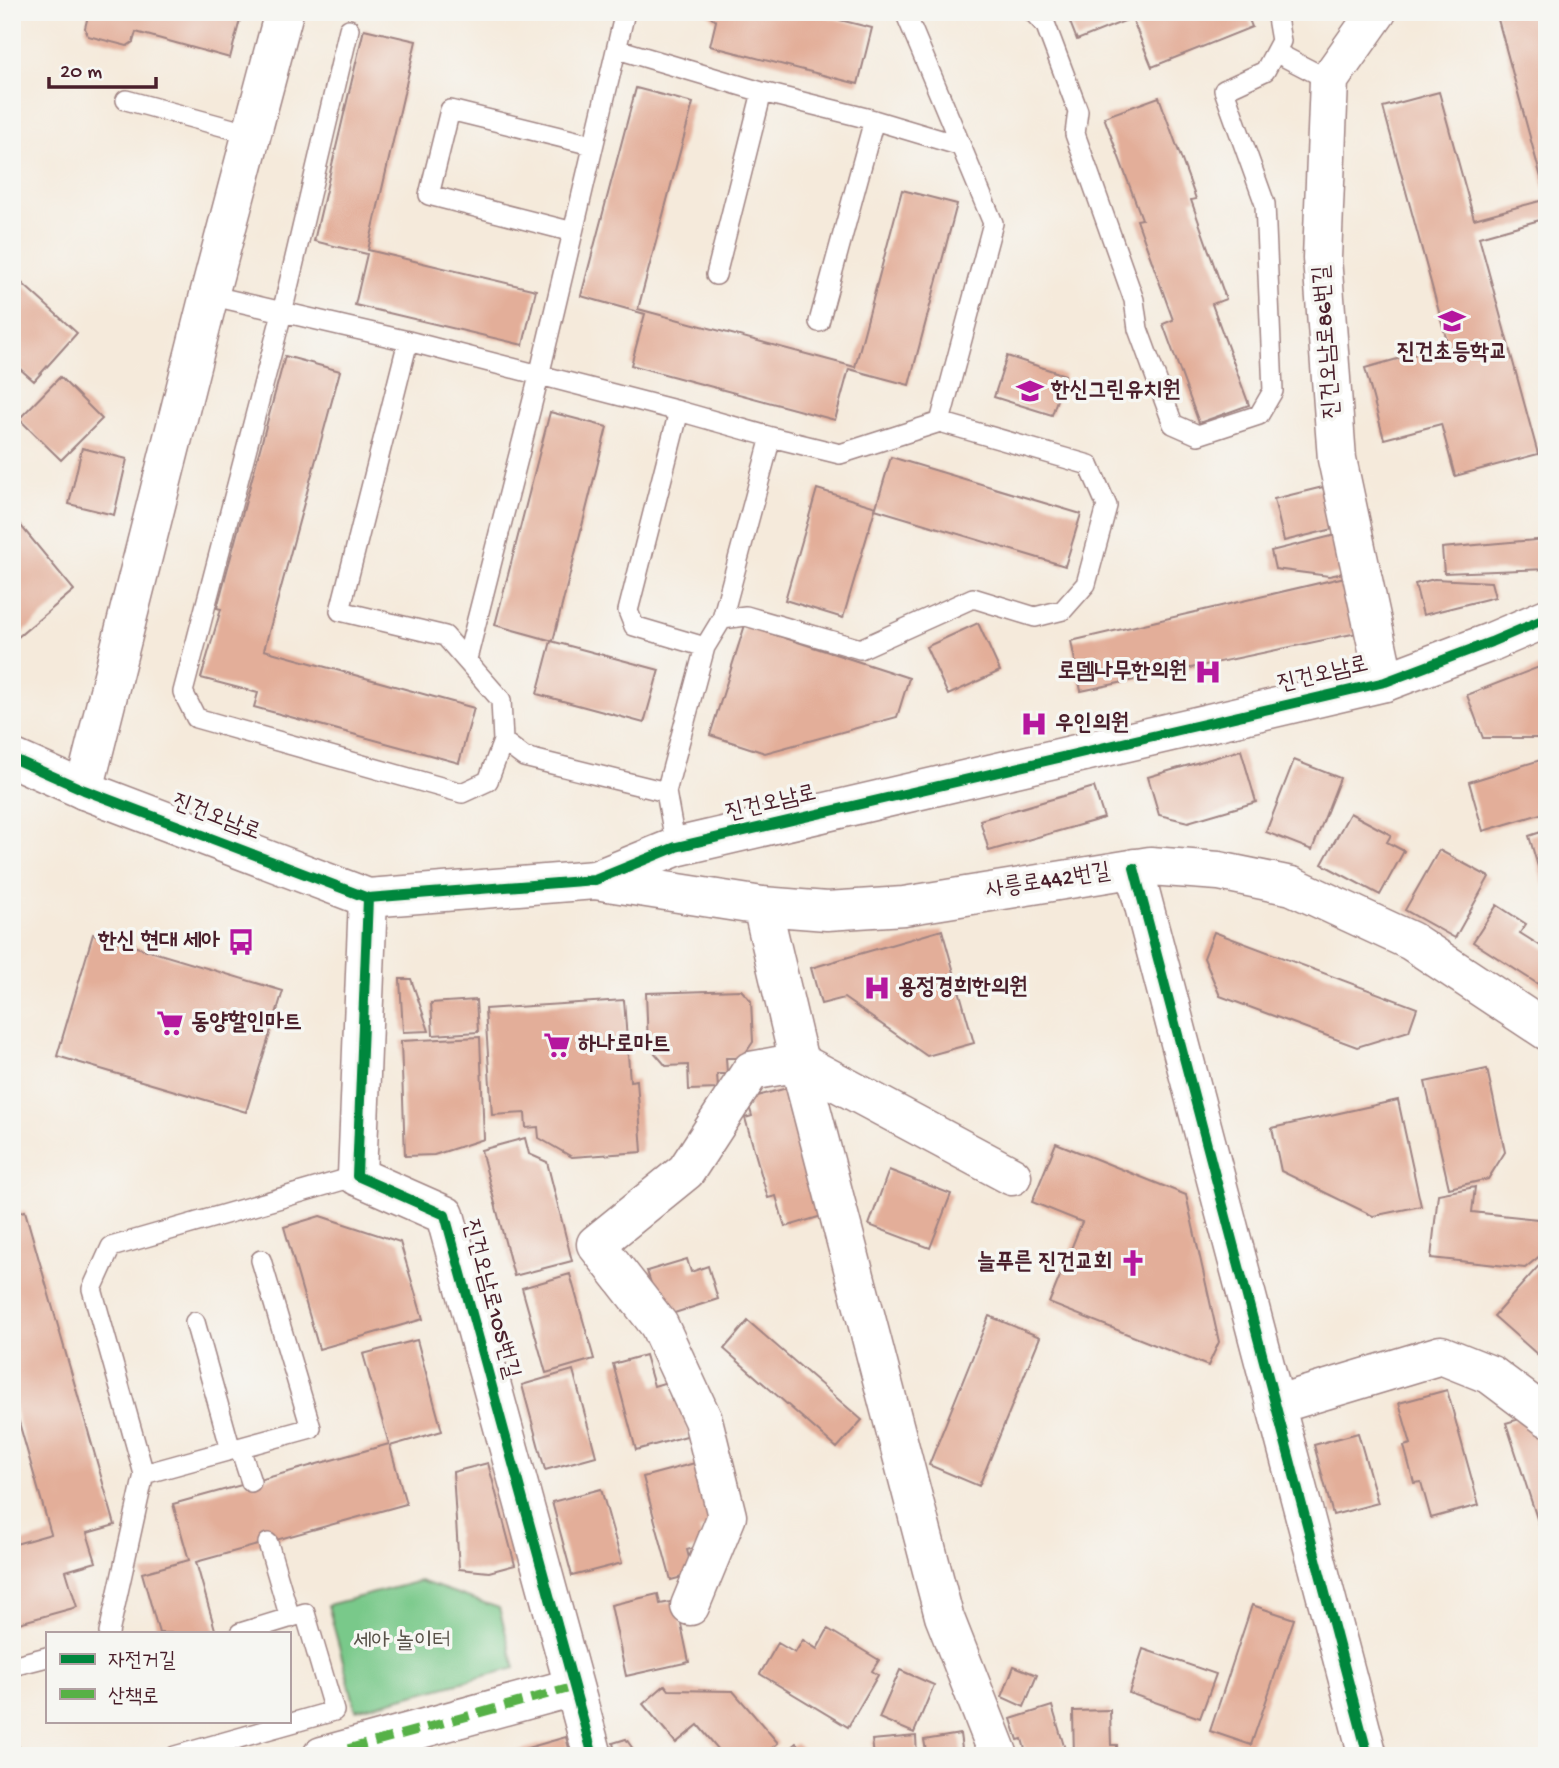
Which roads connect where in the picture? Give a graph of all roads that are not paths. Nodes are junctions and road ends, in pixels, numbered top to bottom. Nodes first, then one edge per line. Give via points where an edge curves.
1 (284, 12) edge
2 (625, 12) edge
3 (905, 12) edge
4 (1033, 12) edge
5 (1276, 12) edge
6 (1377, 12) edge
7 (349, 29) dead end
8 (617, 48) junction
9 (1275, 52) junction
10 (1329, 80) junction
11 (762, 92) junction
12 (126, 100) dead end
13 (874, 120) junction
14 (251, 134) junction
15 (592, 145) junction
16 (961, 146) junction
17 (573, 232) junction
18 (716, 275) dead end
19 (209, 295) junction
20 (282, 313) junction
21 (819, 322) dead end
22 (408, 341) junction
23 (539, 376) junction
24 (679, 411) junction
25 (940, 422) junction
26 (771, 438) junction
27 (1547, 618) edge
28 (722, 619) junction
29 (705, 647) junction
30 (467, 659) junction
31 (1385, 682) junction
32 (503, 741) junction
33 (12, 758) edge
34 (84, 790) junction
35 (666, 792) junction
36 (676, 847) junction
37 (1134, 868) junction
38 (595, 880) junction
39 (368, 898) junction
40 (762, 906) junction
41 (1547, 1031) edge
42 (799, 1062) junction
43 (357, 1176) junction
44 (1012, 1176) dead end
45 (261, 1260) dead end
46 (195, 1322) dead end
47 (1275, 1405) junction
48 (1547, 1417) edge
49 (236, 1449) junction
50 (144, 1474) junction
51 (251, 1482) dead end
52 (268, 1543) dead end
53 (690, 1606) dead end
54 (290, 1618) junction
55 (108, 1632) edge
56 (243, 1632) edge
57 (46, 1657) edge
58 (12, 1666) edge
59 (574, 1687) junction
60 (290, 1721) edge
61 (283, 1722) edge
62 (263, 1726) edge
63 (175, 1756) edge
64 (322, 1756) edge
65 (593, 1756) edge
66 (999, 1756) edge
67 (1368, 1756) edge

1 - 14 street
2 - 8 lane
3 - 16 lane
4 - 9 lane via 1045,26 1079,111 1075,134 1173,424 1198,435 1259,415 1273,391 1265,204 1224,90 1265,71
5 - 9 lane via 1281,41
6 - 10 street
7 - 20 lane
8 - 11 lane
8 - 15 lane
9 - 10 lane
10 - 31 street, 진건오남로86번길 via 1322,258 1337,459
11 - 13 lane
11 - 18 lane
12 - 14 lane
13 - 16 lane
13 - 21 lane
14 - 19 street
15 - 17 lane
15 - 17 lane via 450,110 429,195
16 - 25 lane via 993,223
17 - 23 lane
19 - 20 lane
19 - 34 street
20 - 22 lane
20 - 32 lane via 183,692 196,718 463,793 488,781
22 - 23 lane
22 - 30 lane via 340,611 445,636
23 - 24 lane
23 - 30 lane
24 - 26 lane
24 - 29 lane via 628,611 634,626
25 - 26 lane via 840,454
25 - 28 lane via 1089,464 1107,506 1086,584 1063,610 1035,617 973,598 860,649 746,616
26 - 28 lane
27 - 31 street, 진건오남로
28 - 29 lane
29 - 35 lane
30 - 32 lane via 501,700
31 - 36 street, 진건오남로
32 - 35 lane via 524,757
33 - 34 street, 진건오남로
34 - 39 street, 진건오남로
35 - 36 lane
36 - 38 street, 진건오남로
37 - 40 street, 사릉로442번길 via 904,906 827,911
37 - 41 street, 사릉로442번길 via 1219,871 1292,886 1410,941
37 - 47 street
38 - 39 street, 진건오남로
38 - 40 street, 사릉로442번길
39 - 43 street
40 - 42 street
42 - 44 street
42 - 53 street via 751,1071 686,1171 596,1244 659,1325 704,1420 727,1516
42 - 66 street via 944,1616
43 - 50 lane via 111,1247 92,1289
43 - 59 street, 진건오남로105번길 via 445,1215
45 - 49 lane via 312,1428
46 - 49 lane
47 - 48 street via 1441,1355 1490,1375
47 - 67 street
49 - 50 lane
49 - 51 lane
50 - 55 lane
52 - 54 lane
54 - 56 lane
54 - 60 lane via 305,1613 334,1712
57 - 58 lane
59 - 64 street
59 - 65 street, 진건오남로105번길
61 - 62 lane
62 - 63 lane

